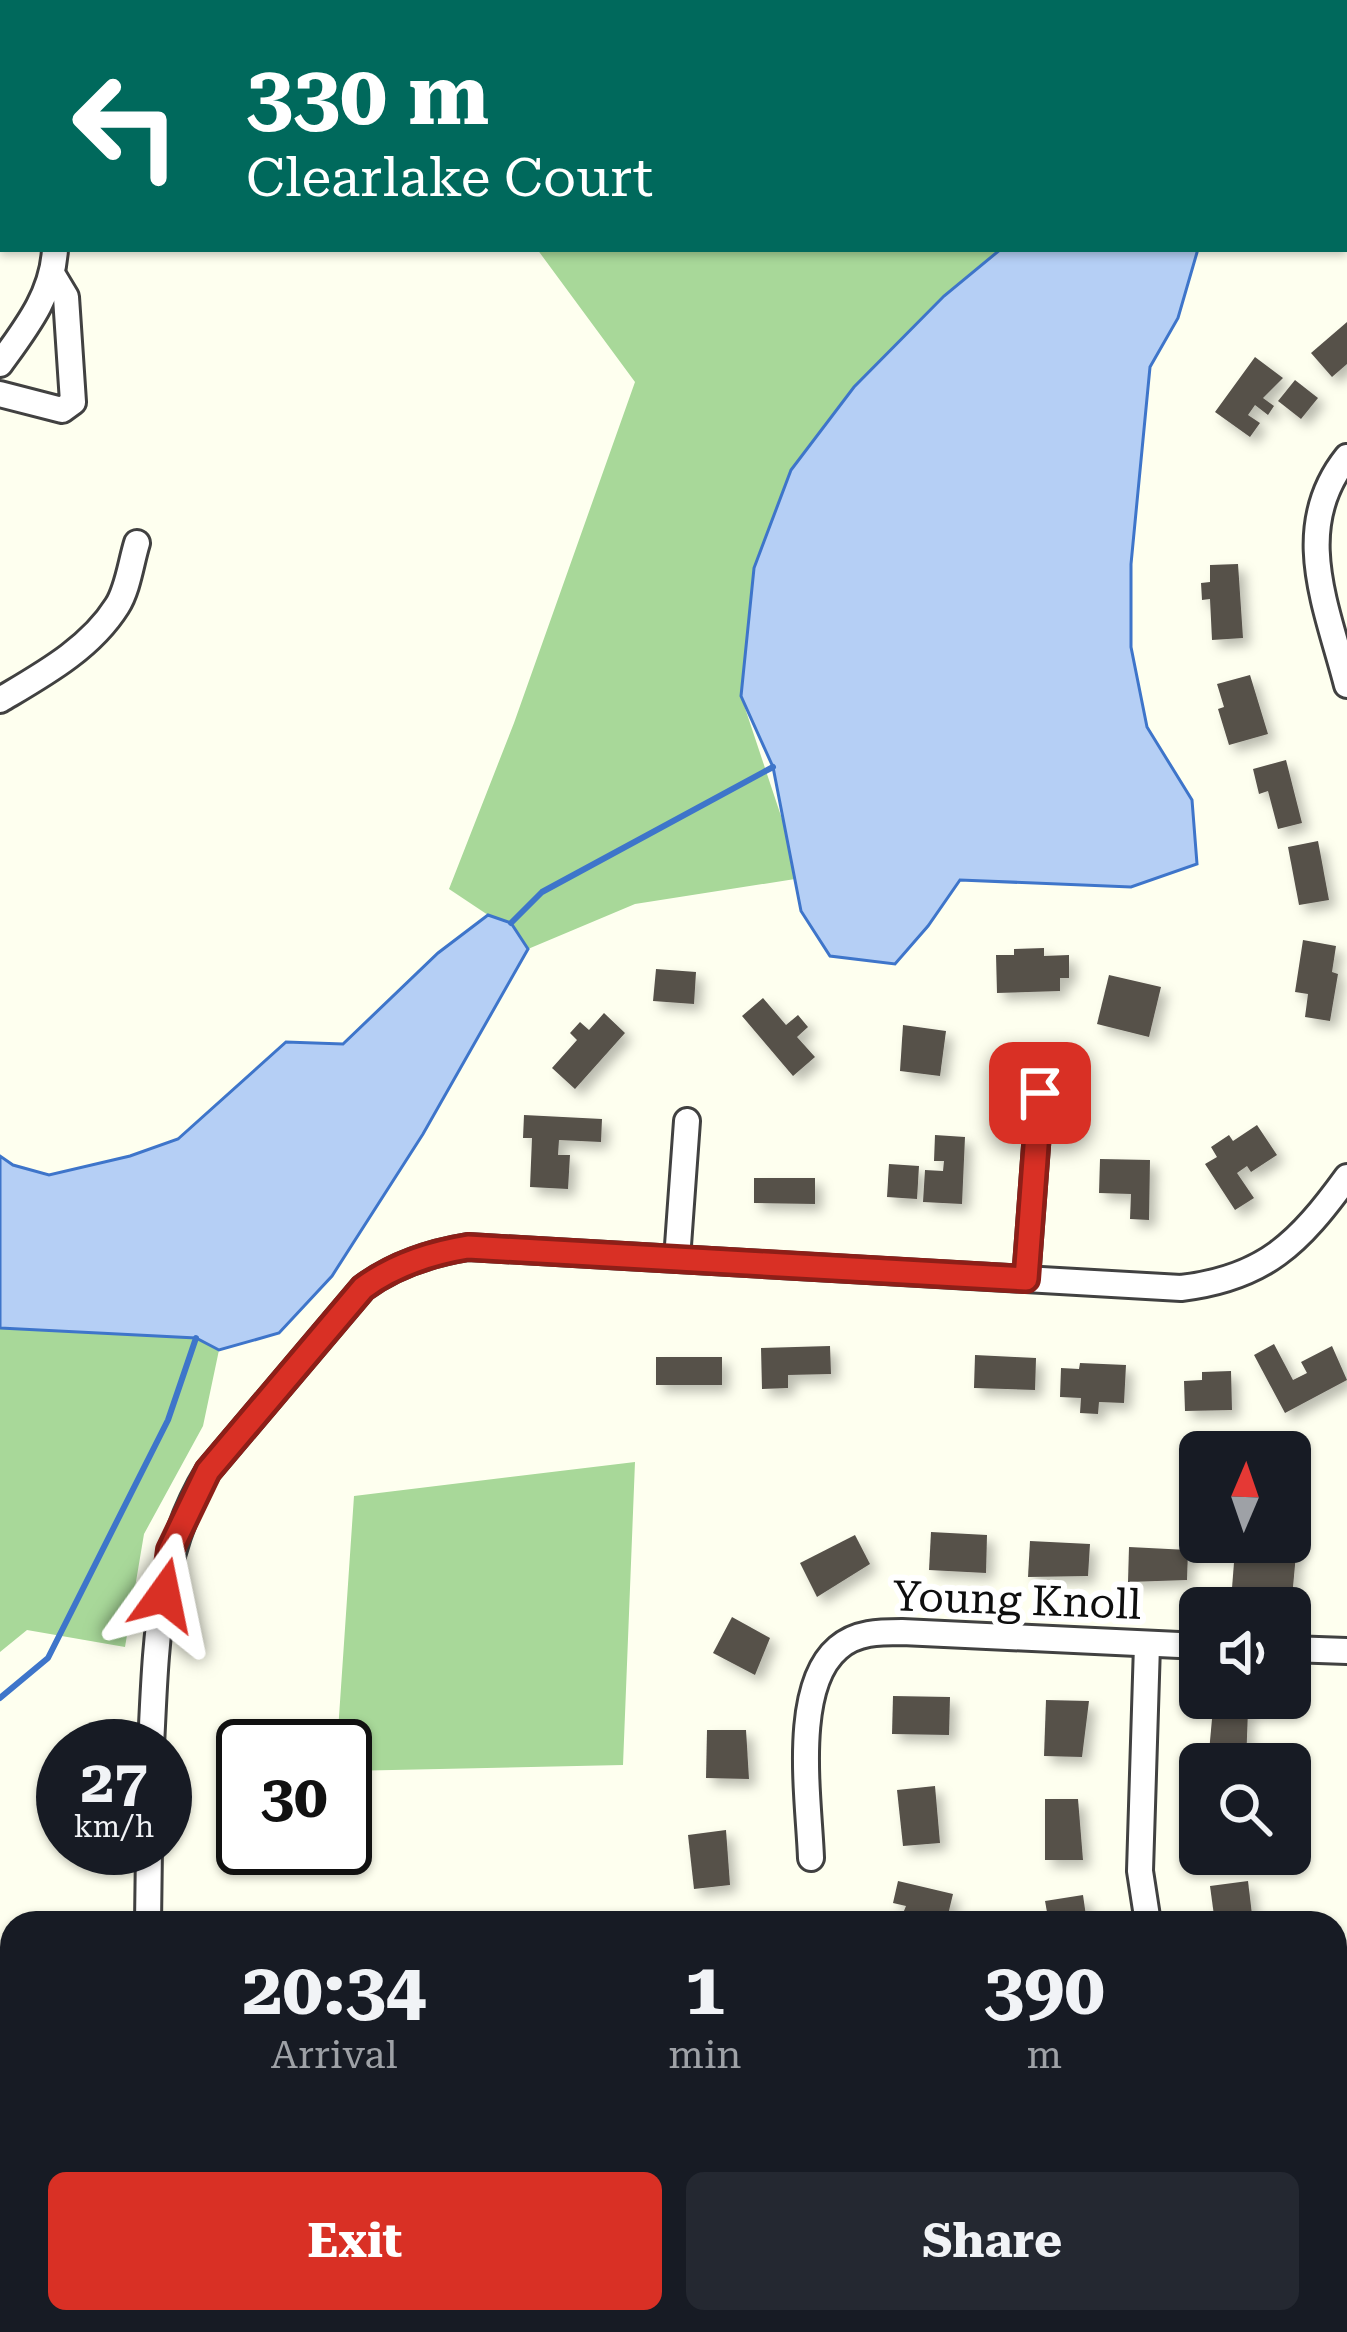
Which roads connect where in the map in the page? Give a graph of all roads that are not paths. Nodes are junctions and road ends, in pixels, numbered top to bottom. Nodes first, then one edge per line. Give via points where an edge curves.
1 (56, 252) edge
2 (54, 277) junction
3 (0, 364) edge
4 (0, 394) edge
5 (1347, 457) edge
6 (137, 543) dead end
7 (1347, 685) edge
8 (0, 700) edge
9 (1040, 1093) dead end
10 (687, 1121) dead end
11 (1347, 1178) edge
12 (676, 1259) junction
13 (1026, 1279) junction
14 (1148, 1645) junction
15 (1179, 1646) edge
16 (1311, 1650) edge
17 (1347, 1652) edge
18 (153, 1719) edge
19 (811, 1858) dead end
20 (149, 1875) edge
21 (148, 1911) edge
22 (1146, 1911) edge

1 - 2 street
2 - 3 street
2 - 4 street via 66,297 74,403 62,410
5 - 7 street via 1315,522 1317,569
6 - 8 street via 120,603 101,625 68,658
9 - 13 street
10 - 12 street
11 - 13 street via 1291,1244 1243,1276 1181,1288
12 - 13 street
12 - 18 street via 468,1247 437,1252 363,1288 196,1491 170,1550
14 - 15 street, Young Knoll
14 - 19 street, Young Knoll via 902,1632 868,1633 837,1648 810,1693
14 - 22 street via 1140,1871
16 - 17 street
20 - 21 street

